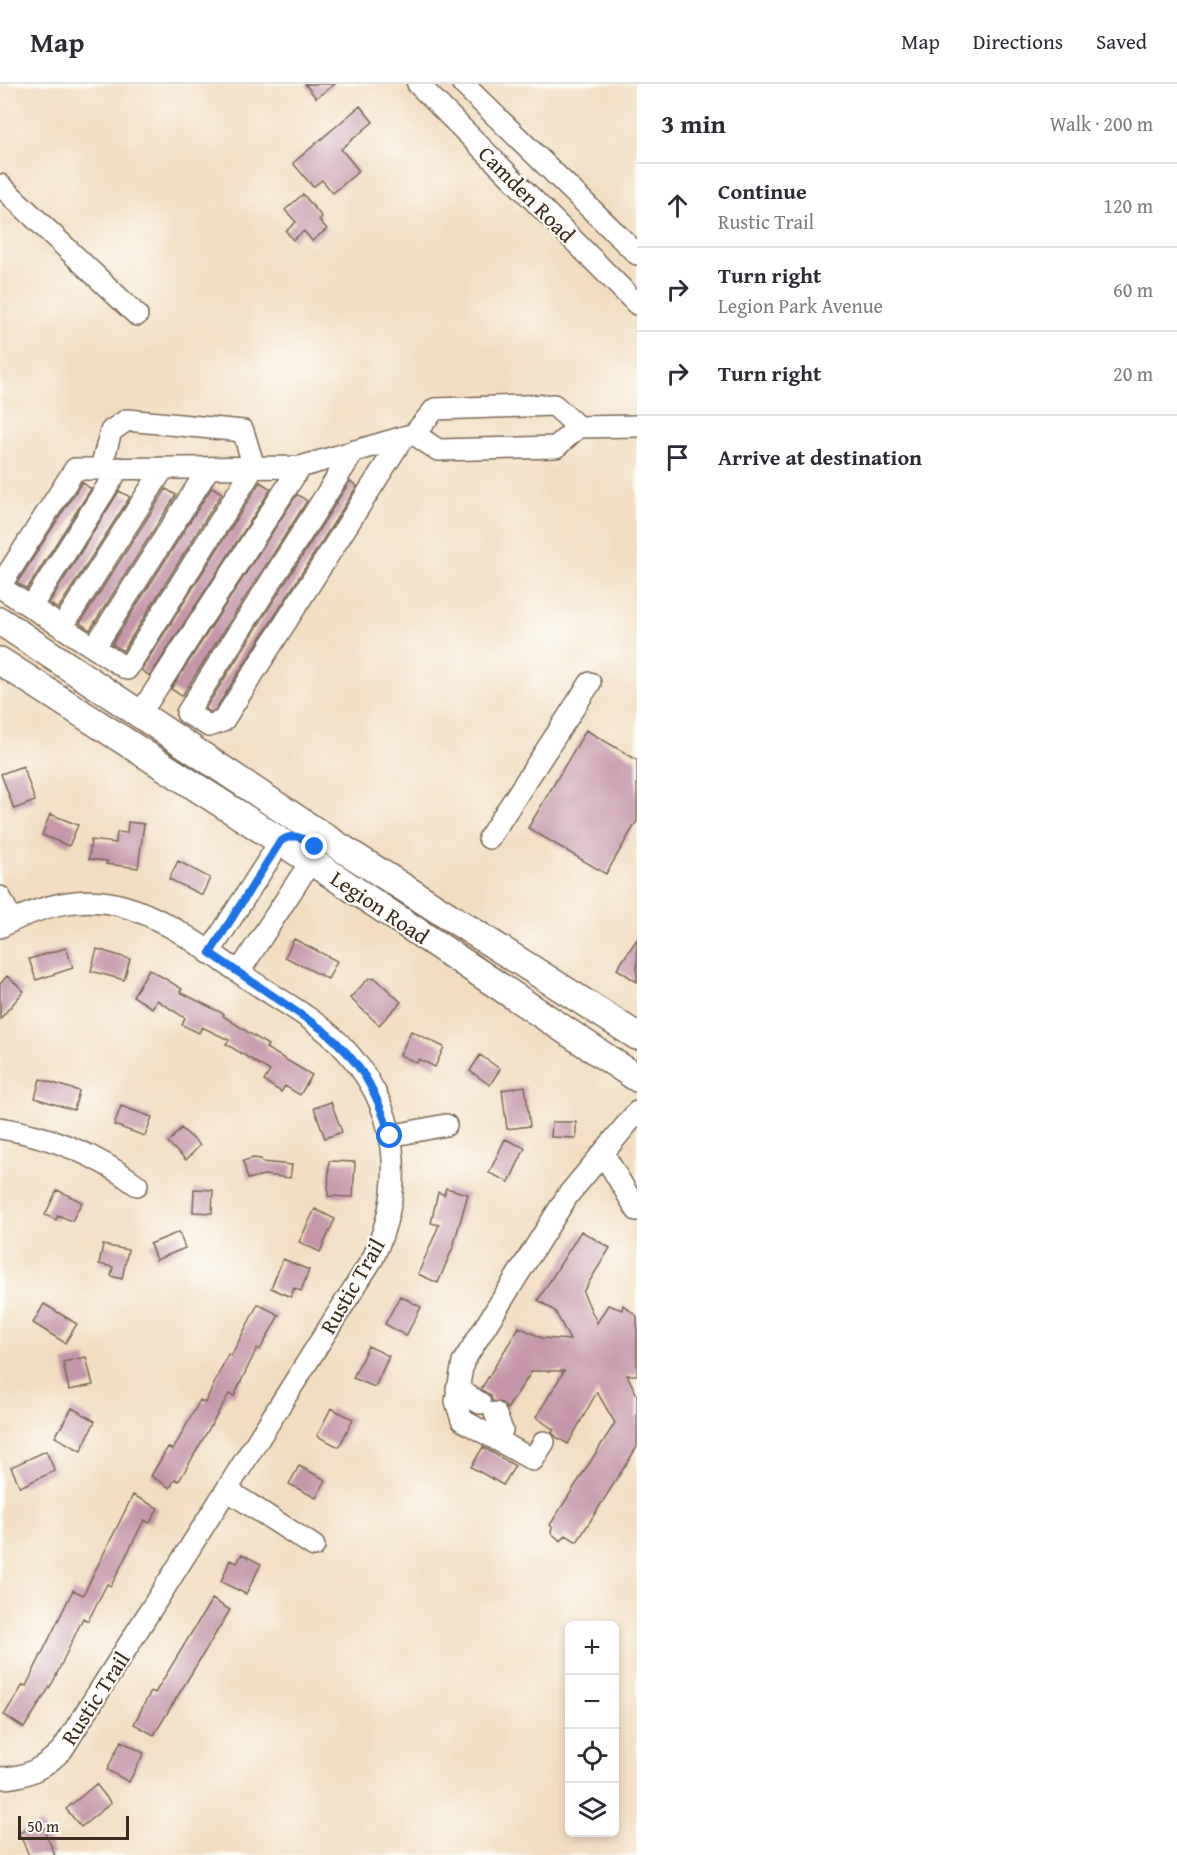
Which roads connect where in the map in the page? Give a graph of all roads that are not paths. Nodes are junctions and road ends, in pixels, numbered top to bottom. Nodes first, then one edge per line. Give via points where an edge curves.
1 (418, 84) edge
2 (475, 88) edge
3 (0, 185) edge
4 (637, 254) edge
5 (637, 304) edge
6 (138, 315) dead end
7 (637, 426) edge
8 (578, 428) junction
9 (408, 436) junction
10 (354, 451) junction
11 (254, 467) junction
12 (300, 467) junction
13 (110, 468) junction
14 (209, 468) junction
15 (163, 469) junction
16 (0, 587) edge
17 (31, 607) junction
18 (0, 621) edge
19 (62, 627) junction
20 (94, 648) junction
21 (0, 661) edge
22 (27, 678) junction
23 (590, 683) dead end
24 (140, 714) junction
25 (285, 810) junction
26 (489, 838) dead end
27 (280, 842) junction
28 (311, 861) junction
29 (0, 897) edge
30 (443, 912) junction
31 (6, 924) edge
32 (210, 953) junction
33 (239, 972) junction
34 (637, 1036) edge
35 (637, 1078) edge
36 (637, 1112) edge
37 (446, 1125) dead end
38 (0, 1128) edge
39 (390, 1136) junction
40 (603, 1153) junction
41 (138, 1185) dead end
42 (637, 1210) edge
43 (457, 1389) junction
44 (497, 1440) junction
45 (544, 1442) dead end
46 (227, 1490) junction
47 (314, 1546) dead end
48 (0, 1778) edge

1 - 5 street, Camden Road
2 - 4 street, Camden Road
3 - 6 street
7 - 8 street
8 - 9 street via 556,447 438,450
8 - 9 street via 554,405 435,409
9 - 10 street
9 - 10 street via 223,721 209,726 187,713
10 - 12 street
11 - 12 street
11 - 13 street via 243,431 127,420 111,431
11 - 14 street
11 - 20 street via 127,669
12 - 24 street
13 - 15 street
13 - 16 street via 75,469
13 - 17 street
14 - 15 street
14 - 20 street
15 - 19 street
16 - 17 street
17 - 19 street
18 - 24 main road, Legion Road
19 - 20 street
21 - 22 main road, Legion Road
22 - 25 main road via 51,682 270,814
22 - 27 main road, Legion Road
23 - 26 street
24 - 25 main road, Legion Road
25 - 30 main road, Legion Road
27 - 28 main road, Legion Road
27 - 30 main road via 291,836 302,838 427,913
27 - 32 street
28 - 33 street
28 - 35 main road, Legion Road
29 - 31 street
30 - 34 main road, Legion Road
31 - 32 street, Rustic Trail via 59,903 106,901 154,917
32 - 33 street, Rustic Trail
33 - 39 street, Rustic Trail via 339,1043 368,1080
36 - 40 street
37 - 39 street
38 - 41 street via 52,1140 87,1154
39 - 46 street, Rustic Trail via 394,1160 392,1199 373,1258
40 - 42 street
40 - 43 street via 568,1195 463,1362
43 - 44 street via 462,1420
43 - 44 street via 487,1408 502,1430
44 - 45 street via 533,1460
46 - 47 street
46 - 48 street, Rustic Trail via 62,1750 36,1771

